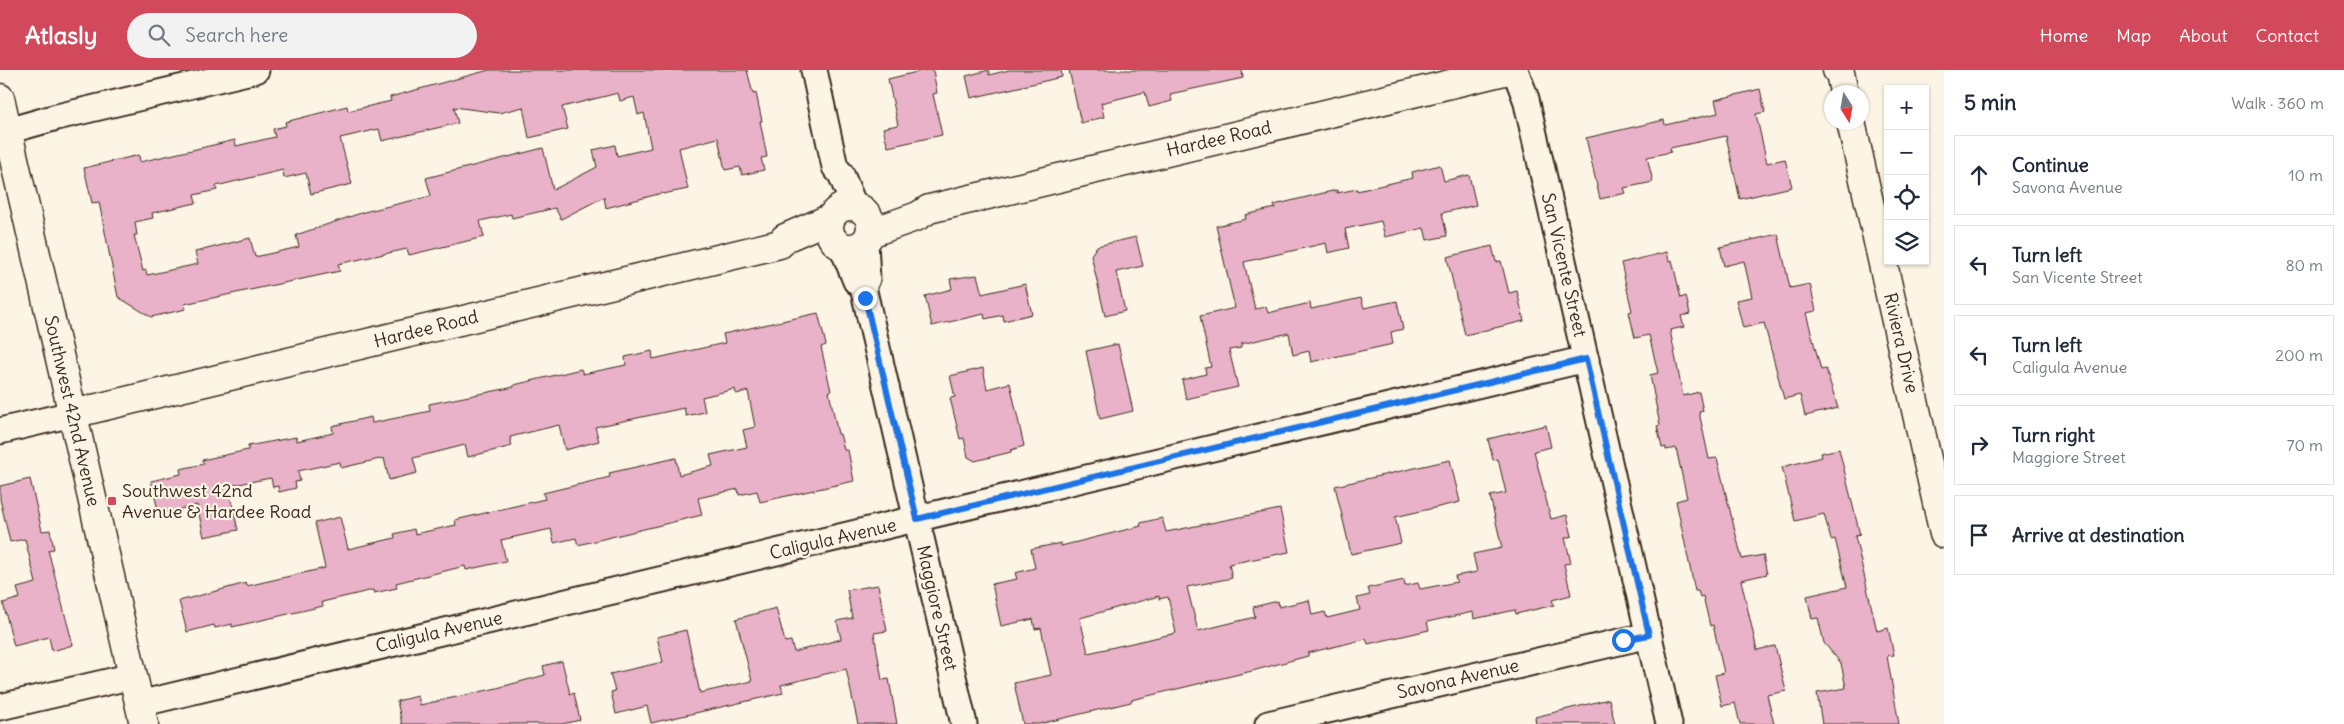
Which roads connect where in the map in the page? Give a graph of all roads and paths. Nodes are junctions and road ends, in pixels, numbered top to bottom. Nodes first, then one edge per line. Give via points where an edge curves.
1 (256, 70) edge
2 (814, 70) edge
3 (1509, 70) edge
4 (1515, 70) edge
5 (0, 98) edge
6 (1853, 130) edge
7 (4, 132) edge
8 (849, 226) junction
9 (1586, 359) junction
10 (72, 414) junction
11 (0, 431) edge
12 (917, 519) junction
13 (1944, 534) edge
14 (1649, 635) junction
15 (133, 676) junction
16 (0, 707) edge
17 (142, 714) edge
18 (964, 724) edge
19 (1268, 724) edge
20 (1669, 724) edge

1 - 7 street via 57,116
2 - 8 street, Maggiore Street via 836,167 841,174
3 - 8 street, Hardee Road via 929,209 918,216
4 - 9 street, San Vicente Street via 1526,99
5 - 7 street, Southwest 42nd Avenue
6 - 13 street, Riviera Drive
7 - 10 street, Southwest 42nd Avenue
8 - 10 street, Hardee Road via 788,248 780,244
8 - 12 street, Maggiore Street via 866,279 863,287
9 - 12 street, Caligula Avenue
9 - 14 street, San Vicente Street
10 - 11 street
10 - 15 street, Southwest 42nd Avenue
12 - 17 street, Caligula Avenue
12 - 18 street, Maggiore Street
14 - 19 street, Savona Avenue
14 - 20 street, San Vicente Street
15 - 16 street
15 - 17 street, Southwest 42nd Avenue

